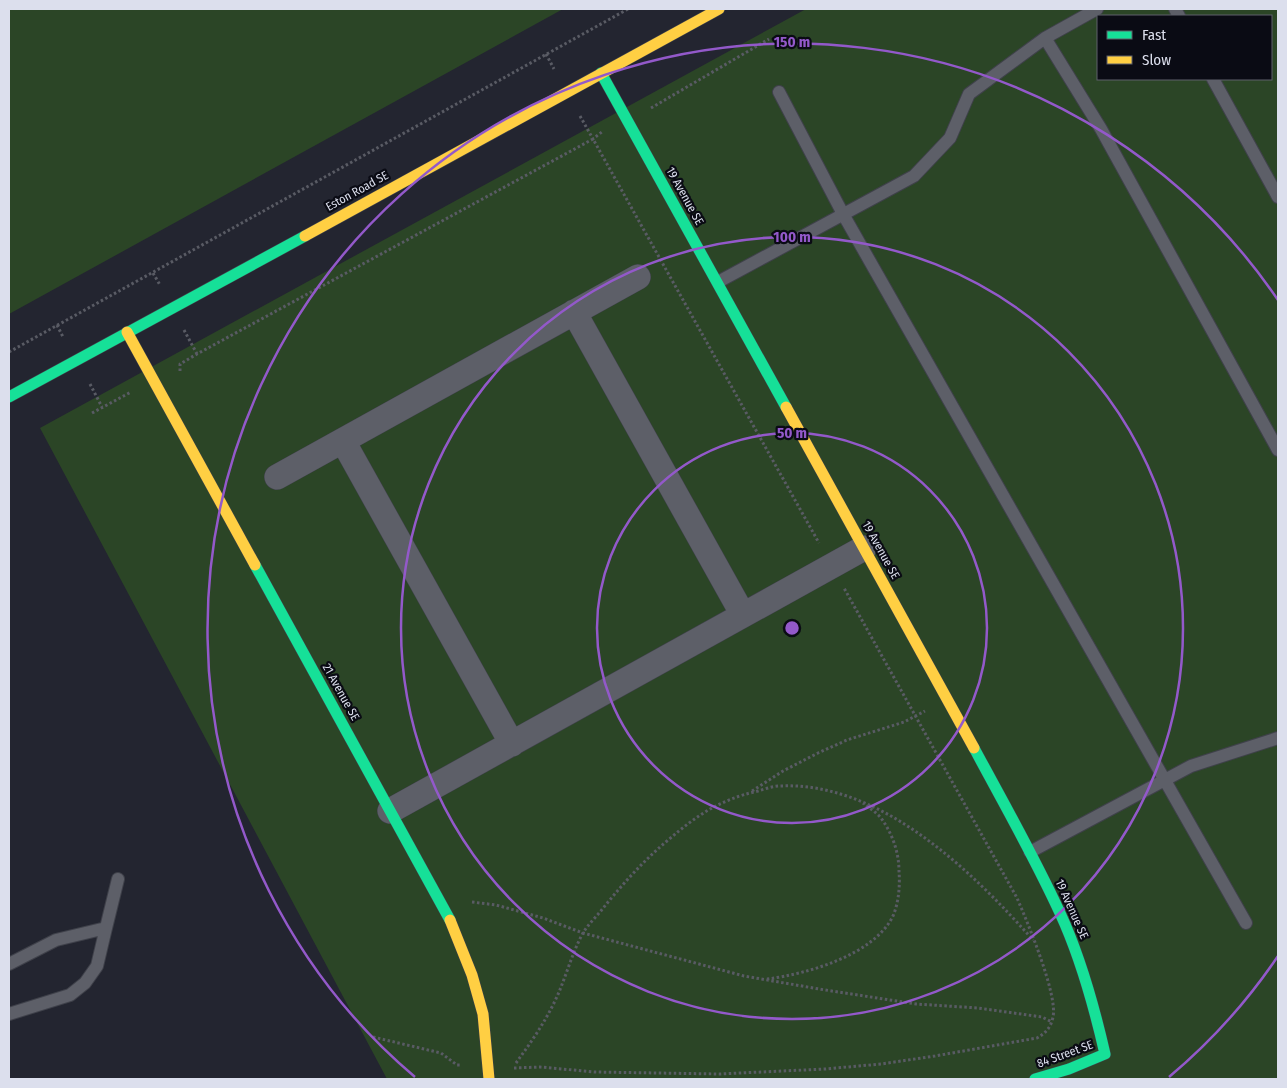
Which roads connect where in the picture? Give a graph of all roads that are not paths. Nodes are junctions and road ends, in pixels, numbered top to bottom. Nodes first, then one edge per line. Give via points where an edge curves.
1 (719, 9) edge
2 (1098, 9) edge
3 (1045, 38) junction
4 (601, 73) junction
5 (1214, 80) edge
6 (779, 92) dead end
7 (1278, 197) edge
8 (843, 214) junction
9 (638, 277) dead end
10 (718, 282) junction
11 (574, 312) junction
12 (127, 332) junction
13 (9, 397) edge
14 (343, 441) junction
15 (1278, 450) edge
16 (277, 477) dead end
17 (864, 548) junction
18 (743, 615) junction
19 (1278, 738) edge
20 (512, 744) junction
21 (1164, 780) junction
22 (390, 811) junction
23 (1030, 852) junction
24 (118, 879) dead end
25 (1246, 923) dead end
26 (106, 928) junction
27 (9, 964) edge
28 (9, 1014) edge
29 (1105, 1054) joint
30 (489, 1079) edge
31 (1035, 1079) edge

1 - 4 street, Eston Road SE
2 - 3 lane
3 - 8 lane via 969,94 950,138 914,176
3 - 15 lane via 1102,129
4 - 10 street, 19 Avenue SE
4 - 12 street, Eston Road SE
5 - 7 lane
6 - 8 lane
8 - 10 lane
8 - 21 lane
9 - 11 street
10 - 17 street, 19 Avenue SE
11 - 14 street
11 - 18 street
12 - 13 street, Eston Road SE
12 - 22 street, 21 Avenue SE
14 - 16 street
14 - 20 street
17 - 18 street
17 - 23 street, 19 Avenue SE
18 - 20 street
19 - 21 lane via 1191,766
20 - 22 street
21 - 23 lane
21 - 25 lane
22 - 30 street, 21 Avenue SE via 464,951 483,1014
23 - 29 street, 19 Avenue SE via 1061,914 1079,962 1094,1005
24 - 26 lane
26 - 27 lane via 56,940
26 - 28 lane via 97,966 86,983 70,995
29 - 31 street, 84 Street SE

